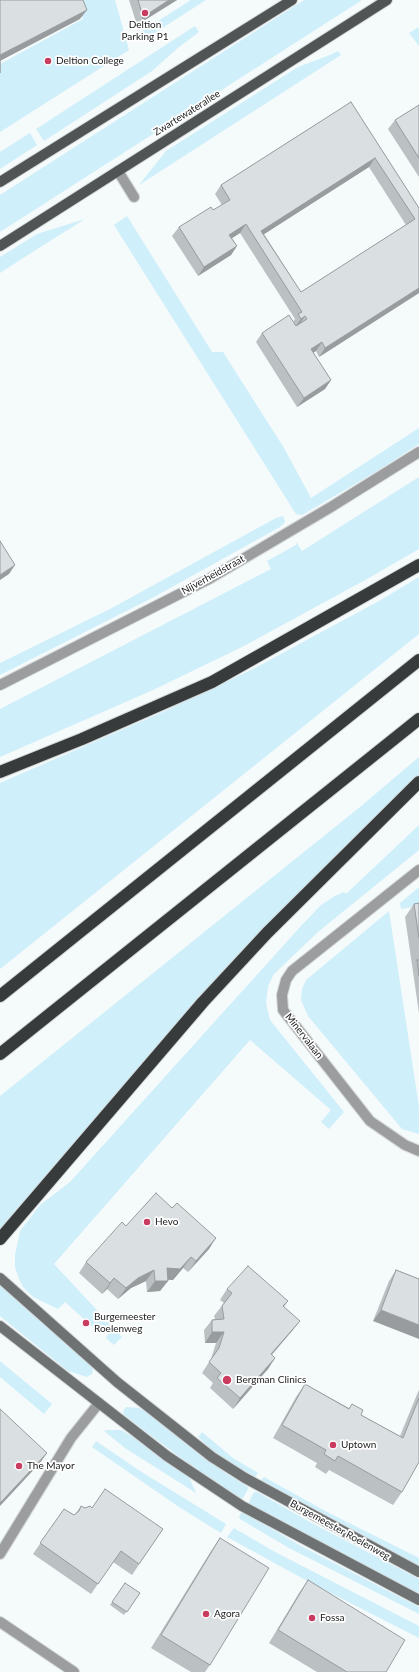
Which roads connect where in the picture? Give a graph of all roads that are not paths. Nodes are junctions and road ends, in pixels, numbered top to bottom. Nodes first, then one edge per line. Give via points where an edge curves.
1 (292, 0) edge
2 (387, 0) edge
3 (118, 171) junction
4 (0, 182) edge
5 (134, 197) dead end
6 (0, 246) edge
7 (419, 452) edge
8 (419, 565) edge
9 (419, 660) edge
10 (0, 685) edge
11 (419, 719) edge
12 (0, 772) edge
13 (419, 782) edge
14 (419, 870) edge
15 (0, 996) edge
16 (0, 1054) edge
17 (419, 1151) edge
18 (0, 1239) edge
19 (0, 1278) edge
20 (0, 1326) edge
21 (99, 1403) junction
22 (0, 1554) edge
23 (419, 1572) edge
24 (419, 1600) edge
25 (0, 1622) edge
26 (74, 1672) edge

1 - 4 main road
2 - 3 main road, Zwartewaterallee
3 - 5 street
3 - 6 main road, Zwartewaterallee
7 - 10 street, Nijverheidstraat via 209,579
8 - 12 highway via 212,682
9 - 15 highway
11 - 16 highway
13 - 18 highway via 203,1002
14 - 17 street, Minervalaan via 292,971 286,980 282,995 283,1010 370,1121 386,1134
19 - 23 main road, Burgemeester Roelenweg via 117,1382 212,1457 245,1478
20 - 21 main road
21 - 22 street via 71,1438
21 - 24 main road via 167,1456 242,1506
25 - 26 street

